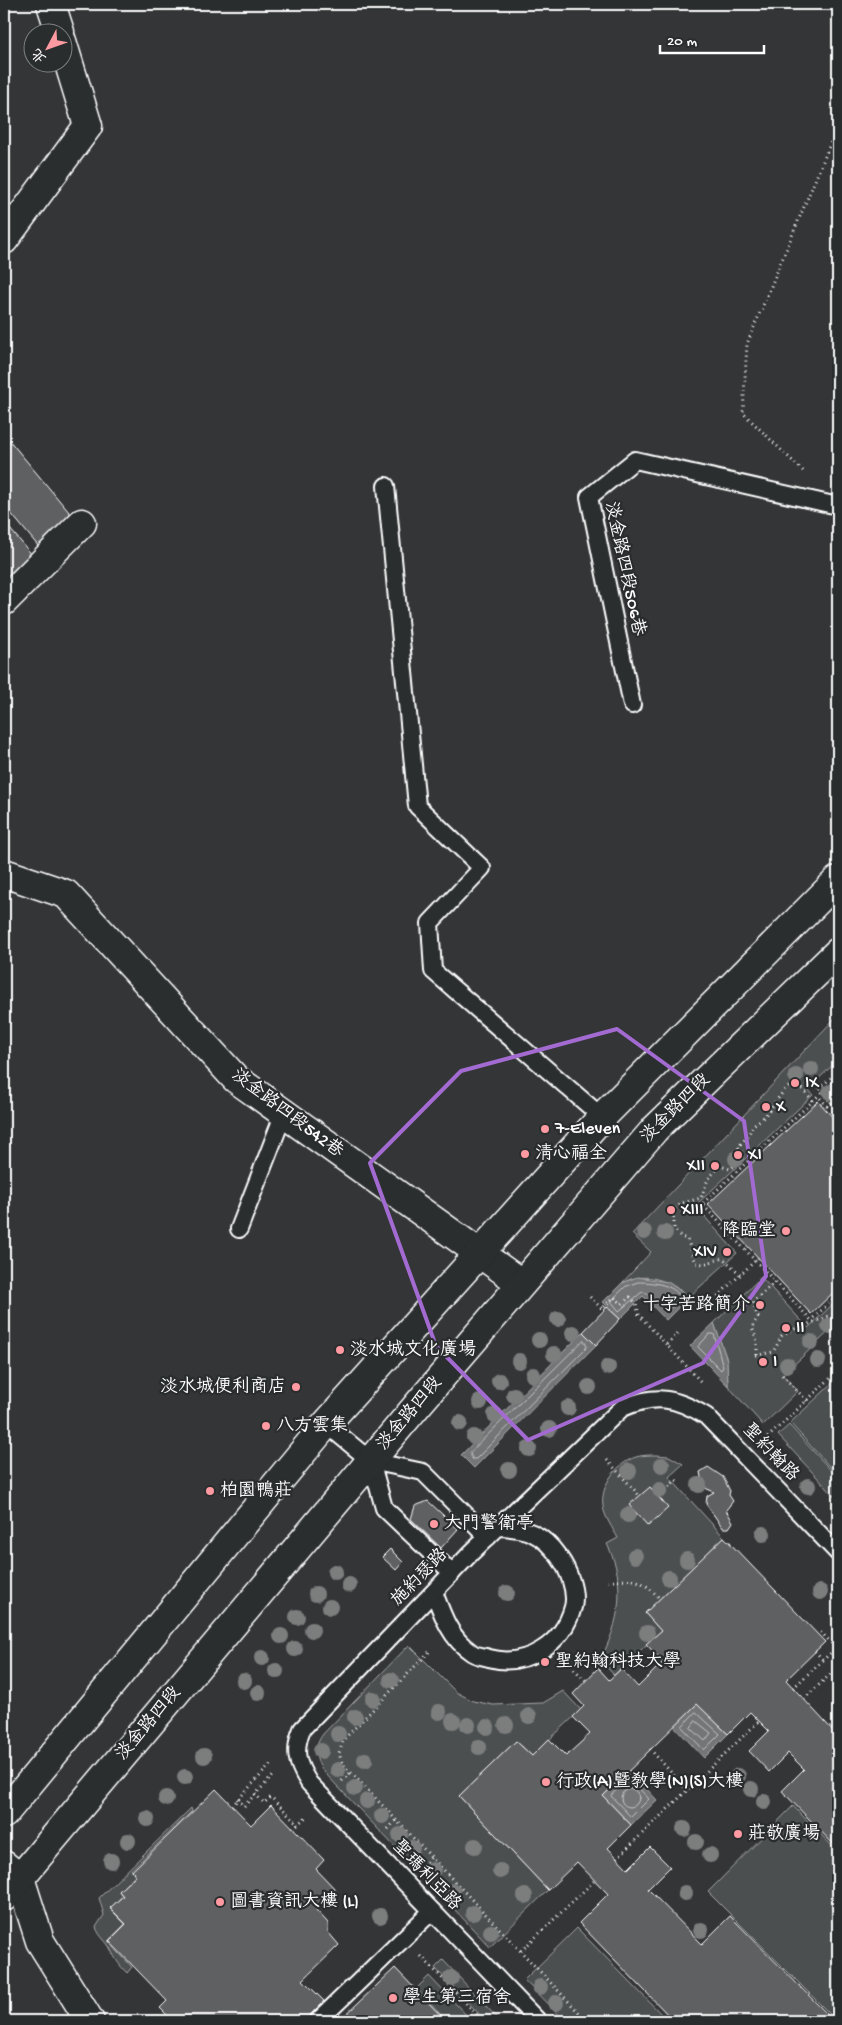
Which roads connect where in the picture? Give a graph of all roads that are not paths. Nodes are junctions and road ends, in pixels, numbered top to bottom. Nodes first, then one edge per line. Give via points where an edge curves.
1 (51, 4) edge
2 (57, 22) edge
3 (71, 72) edge
4 (4, 240) edge
5 (386, 486) dead end
6 (837, 505) edge
7 (82, 522) dead end
8 (4, 601) edge
9 (632, 705) dead end
10 (4, 873) edge
11 (838, 880) edge
12 (838, 952) edge
13 (284, 1112) junction
14 (602, 1117) junction
15 (239, 1229) dead end
16 (480, 1253) junction
17 (521, 1283) junction
18 (662, 1398) joint
19 (326, 1424) junction
20 (371, 1461) junction
21 (493, 1532) junction
22 (838, 1553) edge
23 (452, 1573) junction
24 (434, 1592) junction
25 (295, 1752) joint
26 (4, 1814) edge
27 (9, 1880) edge
28 (432, 1911) junction
29 (90, 2021) edge
30 (318, 2021) edge
31 (538, 2021) edge

1 - 2 main road
3 - 4 main road via 88,126
5 - 14 lane via 417,806 482,868 430,923 433,971
6 - 9 lane, 淡金路四段506巷 via 635,460 589,496
7 - 8 main road
10 - 13 main road, 淡金路四段542巷 via 66,894 236,1079
11 - 14 main road
12 - 17 main road, 淡金路四段 via 655,1129
13 - 15 lane
13 - 16 main road, 淡金路四段542巷
14 - 16 main road
16 - 17 main road, 淡金路四段542巷
16 - 19 main road
17 - 20 main road, 淡金路四段
18 - 21 lane, 施約瑟路 via 642,1400 622,1408
18 - 22 lane, 聖約翰路 via 690,1406 706,1416
19 - 20 lane
19 - 26 main road
20 - 21 lane via 423,1472
20 - 23 lane via 384,1508
20 - 27 main road, 淡金路四段
21 - 23 lane, 施約瑟路
21 - 24 lane via 522,1528 548,1542 569,1571 574,1606 558,1637 537,1654 504,1662 471,1653 446,1625
23 - 24 lane, 施約瑟路
24 - 25 lane, 施約瑟路 via 302,1729
25 - 28 lane, 聖瑪利亞路 via 310,1783
27 - 29 main road via 40,1941
28 - 30 lane
28 - 31 lane, 聖瑪利亞路

